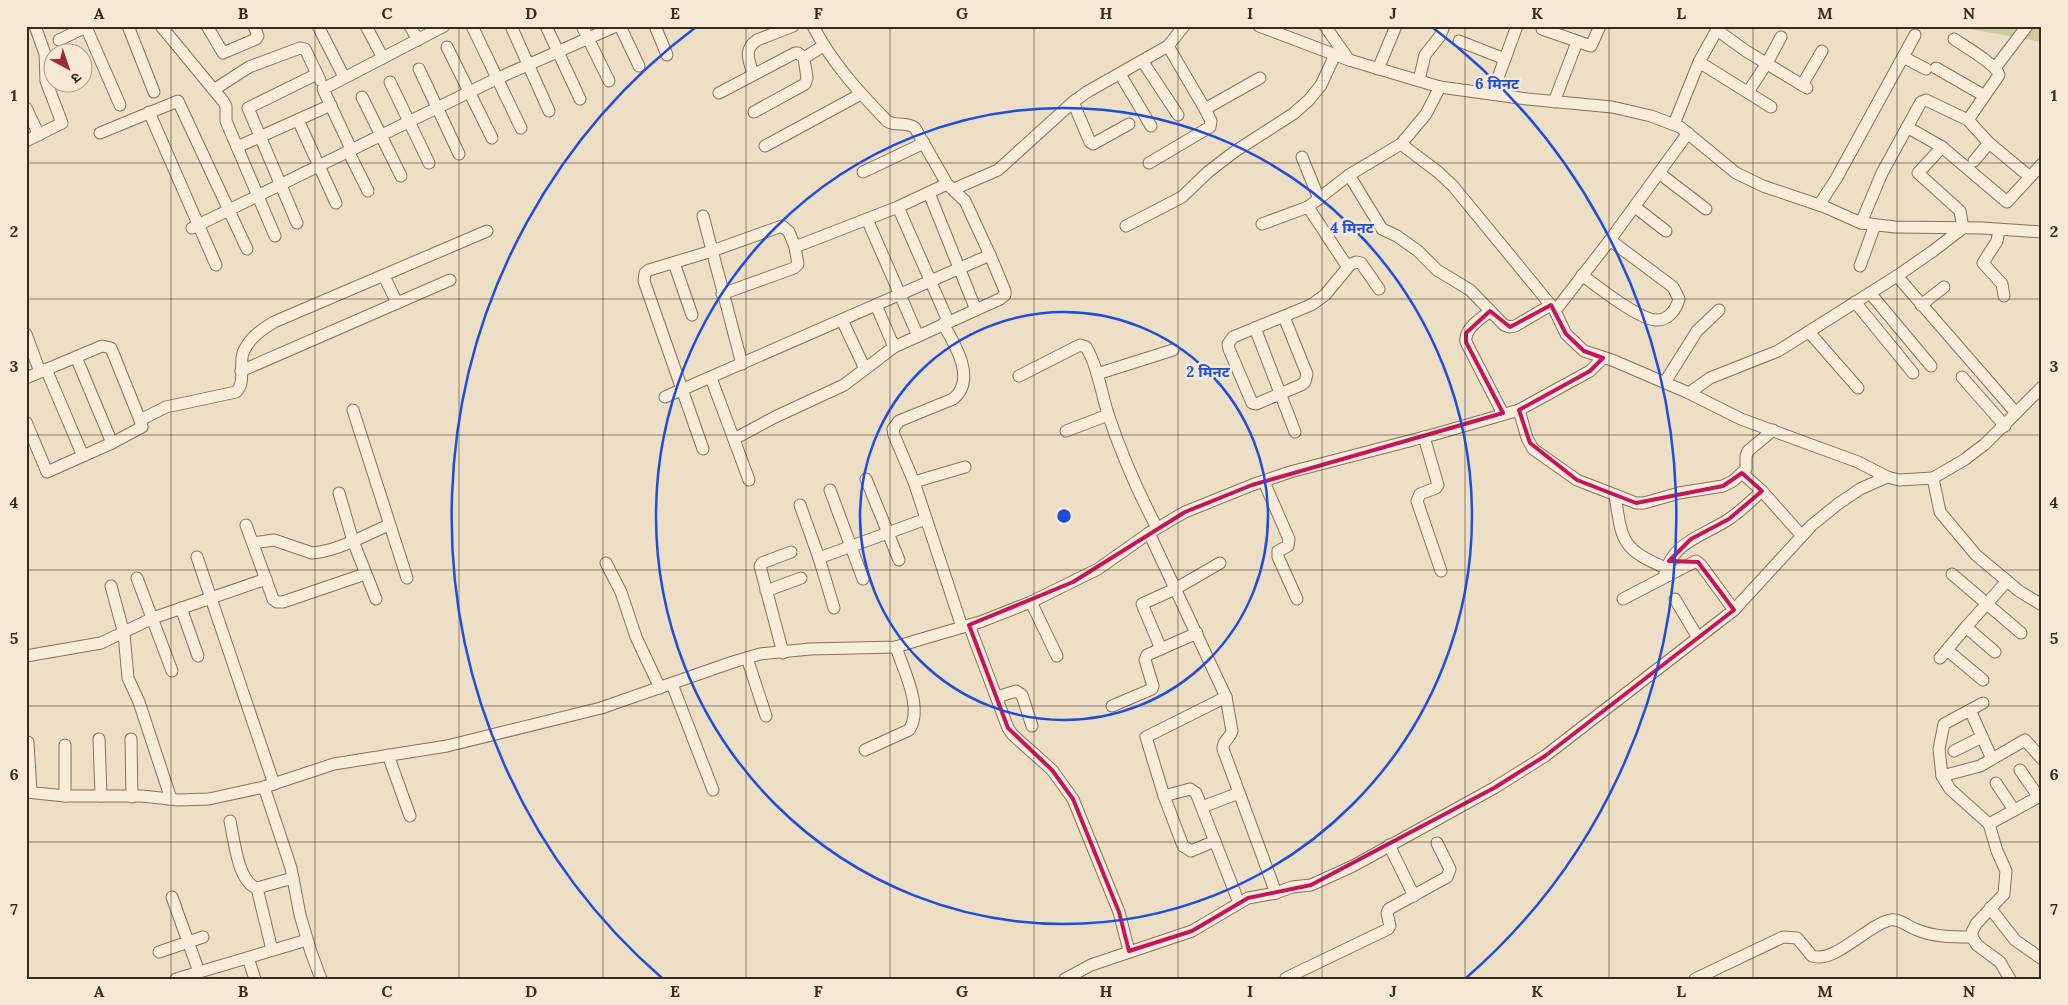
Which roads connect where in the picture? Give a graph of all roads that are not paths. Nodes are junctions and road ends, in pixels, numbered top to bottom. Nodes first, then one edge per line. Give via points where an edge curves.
1 (128, 26) edge
2 (161, 26) edge
3 (207, 26) edge
4 (254, 26) edge
5 (318, 26) edge
6 (366, 26) edge
7 (410, 26) edge
8 (444, 26) edge
9 (472, 26) edge
10 (511, 26) edge
11 (546, 26) edge
12 (582, 26) edge
13 (618, 26) edge
14 (655, 26) edge
15 (793, 26) edge
16 (813, 26) edge
17 (1184, 26) edge
18 (1258, 26) edge
19 (1325, 26) edge
20 (1396, 26) edge
21 (1444, 26) edge
22 (1517, 26) edge
23 (1600, 26) edge
24 (2027, 26) edge
25 (87, 27) edge
26 (1718, 28) edge
27 (36, 29) edge
28 (1542, 29) dead end
29 (1559, 30) edge
30 (1915, 35) dead end
31 (1781, 37) dead end
32 (26, 38) edge
33 (588, 39) junction
34 (1954, 39) dead end
35 (59, 40) dead end
36 (418, 40) junction
37 (1459, 41) dead end
38 (1577, 42) junction
39 (823, 46) junction
40 (1168, 46) junction
41 (447, 47) dead end
42 (1822, 51) dead end
43 (558, 52) junction
44 (667, 55) dead end
45 (1335, 55) junction
46 (1902, 57) junction
47 (383, 58) junction
48 (804, 58) junction
49 (1505, 59) junction
50 (1349, 60) junction
51 (1143, 62) junction
52 (1699, 62) junction
53 (1767, 63) junction
54 (527, 65) junction
55 (639, 66) dead end
56 (1995, 68) junction
57 (419, 69) dead end
58 (1378, 69) junction
59 (317, 74) junction
60 (753, 74) junction
61 (1120, 74) junction
62 (344, 77) junction
63 (1260, 78) dead end
64 (496, 79) junction
65 (1418, 80) junction
66 (610, 81) dead end
67 (390, 82) dead end
68 (1440, 87) junction
69 (215, 89) junction
70 (323, 89) junction
71 (154, 92) dead end
72 (468, 92) junction
73 (1748, 92) junction
74 (719, 93) dead end
75 (861, 94) junction
76 (1492, 94) junction
77 (1983, 95) junction
78 (362, 98) dead end
79 (580, 99) dead end
80 (1073, 102) junction
81 (1554, 102) junction
82 (120, 105) dead end
83 (331, 105) junction
84 (437, 107) junction
85 (1771, 107) dead end
86 (26, 108) edge
87 (1205, 109) junction
88 (549, 111) dead end
89 (149, 112) junction
90 (754, 112) dead end
91 (1178, 115) dead end
92 (298, 120) junction
93 (1968, 120) junction
94 (409, 121) junction
95 (1129, 124) dead end
96 (1674, 124) junction
97 (1151, 126) dead end
98 (1907, 126) junction
99 (521, 128) dead end
100 (100, 133) dead end
101 (1688, 134) junction
102 (381, 135) junction
103 (39, 136) junction
104 (259, 137) junction
105 (492, 138) dead end
106 (26, 141) edge
107 (924, 143) junction
108 (1989, 143) junction
109 (1401, 144) junction
110 (764, 146) dead end
111 (237, 147) junction
112 (1942, 147) junction
113 (350, 150) junction
114 (459, 154) dead end
115 (1302, 157) dead end
116 (1974, 161) dead end
117 (429, 163) dead end
118 (1149, 163) dead end
119 (2042, 164) edge
120 (318, 165) junction
121 (862, 172) dead end
122 (1659, 173) junction
123 (1349, 175) junction
124 (401, 176) dead end
125 (2030, 177) junction
126 (280, 184) junction
127 (950, 186) junction
128 (368, 191) dead end
129 (929, 193) junction
130 (258, 195) junction
131 (1319, 200) junction
132 (336, 203) dead end
133 (1819, 205) junction
134 (898, 207) junction
135 (1308, 207) junction
136 (1635, 207) junction
137 (230, 209) junction
138 (1706, 209) dead end
139 (703, 216) dead end
140 (868, 219) junction
141 (296, 223) dead end
142 (1861, 223) junction
143 (1262, 224) dead end
144 (1875, 225) junction
145 (196, 226) junction
146 (1126, 226) dead end
147 (1963, 228) junction
148 (1999, 230) junction
149 (487, 231) dead end
150 (1666, 231) dead end
151 (2042, 232) edge
152 (275, 236) dead end
153 (1610, 240) junction
154 (794, 247) junction
155 (248, 249) dead end
156 (712, 251) junction
157 (990, 255) junction
158 (674, 263) junction
159 (216, 265) dead end
160 (1349, 266) junction
161 (1860, 266) dead end
162 (960, 269) junction
163 (1582, 275) junction
164 (384, 276) junction
165 (1897, 276) junction
166 (450, 280) dead end
167 (930, 282) junction
168 (1944, 287) dead end
169 (1380, 288) dead end
170 (1870, 293) junction
171 (722, 294) junction
172 (899, 295) junction
173 (2004, 296) dead end
174 (1856, 302) junction
175 (397, 303) junction
176 (1921, 305) junction
177 (876, 306) junction
178 (1553, 308) junction
179 (976, 310) junction
180 (1719, 310) dead end
181 (1490, 311) junction
182 (692, 315) dead end
183 (1284, 317) junction
184 (842, 320) junction
185 (946, 322) junction
186 (1255, 328) junction
187 (1809, 332) junction
188 (26, 334) edge
189 (918, 336) junction
190 (894, 347) junction
191 (1173, 350) dead end
192 (76, 357) junction
193 (1603, 358) junction
194 (742, 364) junction
195 (1932, 366) dead end
196 (865, 369) junction
197 (43, 371) junction
198 (240, 371) junction
199 (1913, 373) dead end
200 (1097, 374) junction
201 (1019, 376) dead end
202 (1962, 377) dead end
203 (26, 378) edge
204 (711, 378) junction
205 (1665, 382) junction
206 (2042, 387) edge
207 (1858, 388) dead end
208 (682, 390) junction
209 (1689, 393) junction
210 (1280, 394) junction
211 (666, 397) dead end
212 (353, 410) dead end
213 (1519, 410) junction
214 (2016, 413) junction
215 (1503, 414) junction
216 (1108, 415) junction
217 (140, 420) junction
218 (26, 422) edge
219 (2005, 426) junction
220 (1066, 430) dead end
221 (1773, 430) junction
222 (1295, 432) dead end
223 (1424, 437) junction
224 (734, 439) junction
225 (112, 443) junction
226 (703, 448) dead end
227 (83, 456) junction
228 (965, 467) dead end
229 (1742, 473) junction
230 (1887, 477) junction
231 (1933, 478) junction
232 (866, 479) dead end
233 (750, 480) dead end
234 (914, 482) junction
235 (1264, 482) junction
236 (830, 490) dead end
237 (1762, 492) junction
238 (339, 493) dead end
239 (1615, 495) junction
240 (800, 506) dead end
241 (926, 519) junction
242 (246, 525) dead end
243 (389, 525) junction
244 (1153, 530) junction
245 (888, 534) junction
246 (1802, 536) junction
247 (353, 540) junction
248 (253, 543) junction
249 (851, 547) junction
250 (790, 552) dead end
251 (197, 557) dead end
252 (819, 558) junction
253 (899, 560) dead end
254 (606, 563) dead end
255 (1220, 563) dead end
256 (1441, 571) dead end
257 (1665, 573) junction
258 (365, 574) junction
259 (1952, 574) dead end
260 (137, 578) dead end
261 (407, 578) dead end
262 (801, 578) dead end
263 (266, 579) junction
264 (863, 579) dead end
265 (2007, 581) junction
266 (111, 586) dead end
267 (1176, 589) junction
268 (766, 591) junction
269 (211, 597) junction
270 (376, 599) dead end
271 (1297, 599) dead end
272 (1623, 599) dead end
273 (1675, 599) dead end
274 (1031, 602) junction
275 (1986, 604) junction
276 (2042, 606) edge
277 (182, 608) junction
278 (834, 608) dead end
279 (1734, 610) junction
280 (153, 618) junction
281 (966, 626) junction
282 (1966, 627) junction
283 (1197, 633) junction
284 (2021, 633) dead end
285 (124, 634) junction
286 (1698, 638) junction
287 (896, 647) junction
288 (1161, 649) junction
289 (1995, 652) dead end
290 (783, 653) junction
291 (26, 656) edge
292 (198, 656) dead end
293 (1057, 656) dead end
294 (747, 658) junction
295 (172, 671) dead end
296 (1983, 680) dead end
297 (672, 684) junction
298 (660, 688) junction
299 (997, 697) junction
300 (1226, 697) junction
301 (1983, 703) dead end
302 (1112, 706) dead end
303 (1970, 710) junction
304 (766, 716) dead end
305 (1032, 726) dead end
306 (1982, 737) junction
307 (99, 739) dead end
308 (131, 739) dead end
309 (28, 742) dead end
310 (65, 746) dead end
311 (865, 750) dead end
312 (1954, 751) dead end
313 (388, 755) junction
314 (1992, 759) junction
315 (2042, 759) edge
316 (2020, 770) dead end
317 (1942, 776) junction
318 (1996, 783) dead end
319 (269, 786) junction
320 (713, 790) dead end
321 (29, 792) edge
322 (1239, 793) junction
323 (2040, 795) edge
324 (65, 796) junction
325 (101, 796) junction
326 (1164, 796) junction
327 (132, 797) junction
328 (171, 799) junction
329 (1202, 807) junction
330 (2014, 810) junction
331 (410, 816) dead end
332 (230, 821) dead end
333 (1990, 824) junction
334 (1215, 841) junction
335 (1436, 843) dead end
336 (1389, 845) junction
337 (293, 878) junction
338 (257, 888) junction
339 (1276, 893) junction
340 (1414, 896) junction
341 (172, 897) dead end
342 (1239, 903) junction
343 (1990, 908) junction
344 (1972, 937) junction
345 (203, 938) dead end
346 (307, 940) junction
347 (188, 943) junction
348 (272, 950) junction
349 (1129, 951) junction
350 (159, 952) dead end
351 (248, 958) junction
352 (2042, 960) edge
353 (199, 972) junction
354 (216, 973) edge
355 (1286, 978) edge
356 (176, 979) edge
357 (254, 979) edge
358 (321, 979) edge
359 (1065, 979) edge
360 (1696, 979) edge
361 (2010, 979) edge

1 - 71 street
2 - 69 street
3 - 4 street via 223,53 256,38
5 - 62 street
6 - 47 street
7 - 36 street
8 - 36 street
9 - 64 street
10 - 54 street
11 - 43 street
12 - 33 street
13 - 33 street
13 - 55 street
14 - 44 street
15 - 60 street via 752,44 747,55
16 - 39 street
17 - 40 street
18 - 45 street
19 - 50 street
20 - 58 street
21 - 65 street via 1425,55
22 - 49 street
23 - 38 street via 1591,46
24 - 56 street
25 - 35 street
25 - 82 street
26 - 52 street
26 - 53 street
27 - 32 street
27 - 103 street via 44,54 46,81 62,123
28 - 29 street
29 - 38 street
30 - 46 street
31 - 53 street
33 - 43 street
33 - 66 street
34 - 56 street
36 - 47 street
37 - 49 street
38 - 81 street
39 - 48 street
39 - 75 street
40 - 51 street
40 - 87 street
41 - 72 street
42 - 53 street via 1805,86
43 - 54 street
43 - 79 street
45 - 50 street
45 - 146 street via 1321,86 1293,114 1234,152 1182,197
46 - 77 street
46 - 133 street
47 - 62 street
48 - 60 street via 795,53
48 - 90 street via 805,84
49 - 76 street
50 - 58 street
51 - 61 street
51 - 91 street
52 - 73 street
52 - 96 street
53 - 73 street
54 - 64 street
54 - 88 street
56 - 77 street via 1998,75
57 - 84 street
58 - 65 street
59 - 69 street via 309,54 300,48 249,68
59 - 70 street
59 - 104 street via 248,107
60 - 74 street
61 - 80 street
61 - 97 street
62 - 70 street
63 - 87 street
64 - 72 street
64 - 99 street
65 - 68 street
67 - 94 street
68 - 76 street
68 - 109 street via 1426,114
69 - 111 street via 224,100 226,121
70 - 83 street
72 - 84 street
72 - 105 street
73 - 85 street
75 - 107 street via 890,123 915,128
75 - 110 street
76 - 81 street
77 - 93 street
78 - 102 street
80 - 95 street via 1090,142 1094,144
80 - 127 street via 998,170
81 - 96 street via 1612,107
83 - 92 street
83 - 113 street
84 - 94 street
84 - 114 street
86 - 103 street
87 - 118 street via 1211,121 1210,127
89 - 100 street
89 - 137 street via 175,102 180,104
89 - 145 street
92 - 104 street
92 - 120 street
93 - 98 street via 1926,100 1921,102
93 - 108 street
94 - 102 street
94 - 117 street
96 - 101 street
98 - 112 street
98 - 142 street
101 - 122 street
101 - 133 street via 1736,173
102 - 113 street
102 - 124 street
103 - 106 street
104 - 111 street
104 - 126 street
107 - 121 street
107 - 127 street
108 - 116 street
108 - 125 street
109 - 123 street
109 - 178 street via 1452,186
111 - 130 street
112 - 125 street via 2007,202
112 - 147 street via 1918,173 1960,212
113 - 120 street
113 - 128 street
115 - 131 street
119 - 125 street
120 - 126 street
120 - 132 street
122 - 136 street
122 - 138 street
123 - 131 street
123 - 181 street via 1382,229 1404,241 1437,270 1470,290
126 - 130 street
126 - 141 street
127 - 129 street
127 - 157 street via 965,201
129 - 134 street
129 - 162 street
130 - 137 street
130 - 152 street
131 - 135 street
133 - 142 street
134 - 140 street
134 - 167 street
135 - 143 street
135 - 160 street
136 - 150 street
136 - 153 street
137 - 145 street
137 - 155 street
139 - 156 street
140 - 154 street
140 - 172 street
142 - 144 street
144 - 147 street
144 - 161 street
145 - 159 street
147 - 148 street
147 - 165 street
148 - 151 street
148 - 173 street via 1995,244 1983,263 2002,284
149 - 164 street
153 - 163 street
153 - 163 street via 1673,288 1679,299 1672,313 1654,320 1639,315
154 - 156 street via 789,232 782,226
154 - 171 street via 798,261 794,268
156 - 158 street
156 - 171 street
157 - 162 street
157 - 179 street via 1005,294
158 - 182 street
158 - 208 street via 649,270 644,281
160 - 169 street via 1361,263
160 - 183 street via 1319,300
162 - 167 street
162 - 179 street
163 - 178 street
164 - 175 street
164 - 198 street via 274,322 250,341 243,354
165 - 170 street
165 - 176 street
166 - 175 street
167 - 172 street
167 - 185 street
168 - 176 street
170 - 174 street
170 - 195 street
171 - 194 street
172 - 177 street
172 - 189 street
174 - 187 street
174 - 199 street
175 - 198 street
176 - 214 street
177 - 184 street
177 - 190 street
178 - 181 street via 1510,327
178 - 193 street via 1566,334 1584,351
179 - 185 street
180 - 205 street via 1697,331
181 - 215 street via 1468,330 1465,337
183 - 186 street
183 - 210 street via 1307,374 1301,385
184 - 194 street
184 - 196 street
185 - 189 street
185 - 234 street via 960,355 964,382 960,394 899,421 893,429
186 - 210 street
186 - 210 street via 1233,337 1228,344 1229,349 1252,403
187 - 207 street
187 - 209 street via 1778,351 1710,378
188 - 197 street
189 - 190 street
190 - 196 street
191 - 200 street
192 - 197 street
192 - 217 street via 102,346 110,348
192 - 225 street
193 - 205 street
193 - 213 street via 1590,371
194 - 204 street
196 - 224 street via 836,390
197 - 203 street
197 - 227 street
198 - 217 street via 242,382 236,392 166,407
200 - 201 street via 1088,350 1080,345
200 - 216 street
202 - 219 street
204 - 208 street
204 - 224 street
205 - 209 street
206 - 214 street
208 - 211 street
208 - 226 street
209 - 221 street via 1741,419
210 - 222 street
212 - 243 street
213 - 215 street
213 - 239 street via 1533,449 1577,480
214 - 219 street
215 - 223 street
216 - 220 street
216 - 244 street
217 - 225 street via 142,426
218 - 227 street via 47,472
219 - 231 street via 1964,460
221 - 229 street via 1747,453 1748,466
221 - 230 street via 1858,462
223 - 235 street via 1290,472
223 - 256 street via 1438,485 1420,494 1417,501
224 - 233 street
225 - 227 street
228 - 234 street
229 - 237 street
229 - 239 street via 1723,486 1644,503
230 - 231 street via 1899,480
230 - 246 street via 1860,489 1838,504
231 - 265 street via 1940,512 1976,555
232 - 245 street
234 - 241 street
235 - 244 street via 1185,512
235 - 271 street via 1289,539 1288,546 1278,551 1278,557
236 - 249 street
237 - 246 street
237 - 257 street via 1729,519 1691,539 1670,561
238 - 247 street
239 - 257 street via 1620,531 1625,542
240 - 252 street
241 - 245 street
241 - 281 street
242 - 248 street
243 - 247 street
243 - 261 street
244 - 267 street
244 - 274 street via 1104,566
245 - 249 street
245 - 253 street
246 - 279 street
247 - 248 street via 319,553 274,540
247 - 258 street
248 - 263 street
249 - 252 street
249 - 264 street
250 - 268 street via 760,566
251 - 269 street
252 - 278 street
254 - 298 street
255 - 267 street
257 - 272 street
257 - 279 street via 1698,562
258 - 263 street via 283,602 273,599
258 - 270 street
259 - 275 street
260 - 280 street
262 - 268 street
263 - 269 street
265 - 275 street
265 - 276 street
266 - 285 street
267 - 283 street
267 - 288 street via 1142,604
268 - 290 street
269 - 277 street
269 - 319 street
273 - 286 street
274 - 281 street
274 - 293 street
275 - 282 street
275 - 284 street
277 - 280 street
277 - 292 street
279 - 286 street
280 - 285 street
280 - 295 street
281 - 287 street
281 - 299 street
282 - 289 street
282 - 296 street via 1943,654
283 - 288 street
283 - 300 street
285 - 291 street via 101,643
285 - 328 street via 128,678
286 - 336 street via 1545,756 1494,788
287 - 290 street via 810,649
287 - 311 street via 915,707 913,724 909,730
288 - 302 street via 1145,658 1152,689
290 - 294 street
294 - 297 street
294 - 304 street
297 - 298 street
297 - 320 street
298 - 313 street via 600,708 447,746
299 - 305 street via 1019,692
299 - 349 street via 1013,735 1052,770 1073,799 1119,912
300 - 322 street via 1232,731 1223,749
300 - 326 street via 1146,736
301 - 303 street
303 - 306 street
303 - 317 street via 1944,724 1939,749
306 - 312 street
306 - 314 street
307 - 325 street
308 - 327 street
309 - 321 street
310 - 324 street
313 - 319 street via 334,764
313 - 331 street
314 - 315 street via 2025,740
314 - 317 street via 1980,766
316 - 323 street
317 - 333 street via 1950,789
318 - 330 street
319 - 328 street via 209,799
319 - 337 street
321 - 324 street
322 - 329 street
322 - 339 street
323 - 330 street
324 - 325 street
325 - 327 street
326 - 329 street via 1193,789
326 - 334 street via 1186,850
327 - 328 street
329 - 334 street
330 - 333 street
332 - 338 street via 243,872 252,887
333 - 343 street via 2006,871 2004,894
334 - 342 street
335 - 340 street via 1450,869 1449,874
336 - 339 street via 1311,885
336 - 340 street
337 - 338 street
337 - 346 street
338 - 348 street
339 - 342 street
340 - 355 street via 1389,909 1388,929
341 - 347 street
342 - 349 street via 1192,931
343 - 344 street via 1976,924
343 - 352 street via 2015,940
344 - 360 street via 1932,935 1893,919 1880,923 1835,952 1819,957 1812,956 1797,938 1784,937
344 - 361 street via 1977,945 2000,962
345 - 347 street
346 - 348 street
346 - 358 street
347 - 350 street
347 - 353 street
348 - 351 street
349 - 359 street
351 - 354 street
351 - 357 street
353 - 354 street
353 - 356 street

